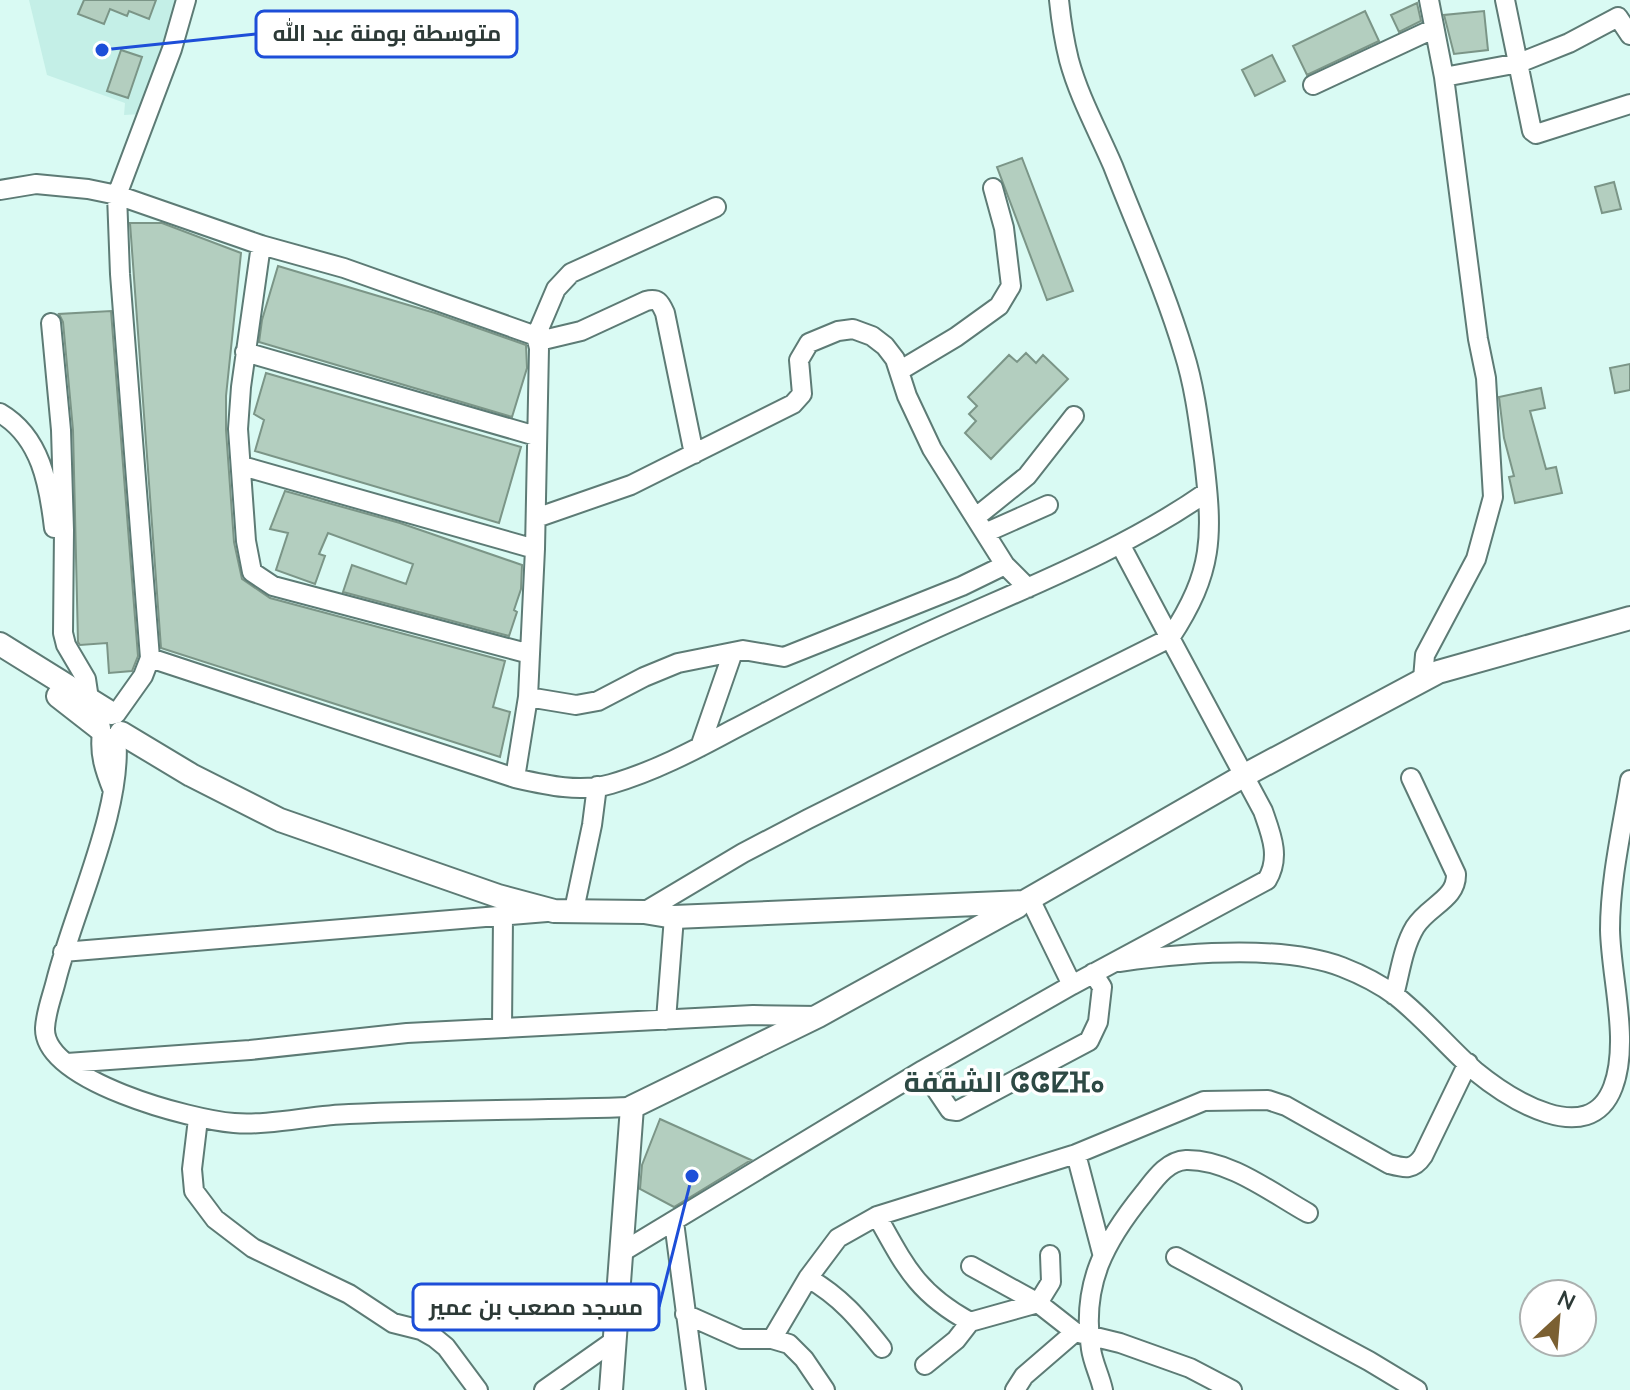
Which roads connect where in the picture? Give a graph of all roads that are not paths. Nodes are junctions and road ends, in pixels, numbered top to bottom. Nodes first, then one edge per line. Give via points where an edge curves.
1 (186, 0) edge
2 (1059, 0) edge
3 (1429, 0) edge
4 (1505, 0) edge
5 (1433, 29) junction
6 (1630, 35) edge
7 (1519, 63) junction
8 (1444, 77) junction
9 (1313, 85) dead end
10 (1630, 104) edge
11 (993, 188) dead end
12 (0, 190) edge
13 (117, 195) junction
14 (716, 207) dead end
15 (261, 245) junction
16 (51, 323) dead end
17 (537, 339) junction
18 (245, 352) junction
19 (899, 371) junction
20 (0, 413) edge
21 (1074, 416) dead end
22 (536, 436) junction
23 (694, 454) junction
24 (242, 466) junction
25 (1207, 492) junction
26 (1048, 505) dead end
27 (536, 518) junction
28 (980, 525) junction
29 (1120, 544) junction
30 (535, 549) junction
31 (1005, 565) junction
32 (63, 582) junction
33 (1028, 588) junction
34 (1630, 618) edge
35 (1170, 638) junction
36 (0, 644) edge
37 (733, 652) junction
38 (530, 654) junction
39 (0, 658) edge
40 (150, 658) junction
41 (1423, 679) junction
42 (528, 697) junction
43 (89, 699) junction
44 (111, 726) junction
45 (700, 747) junction
46 (1245, 775) junction
47 (515, 778) junction
48 (1411, 778) dead end
49 (1630, 780) edge
50 (597, 786) junction
51 (1027, 900) junction
52 (564, 911) junction
53 (644, 912) junction
54 (503, 917) junction
55 (674, 917) junction
56 (63, 952) junction
57 (1111, 963) junction
58 (1093, 973) junction
59 (1072, 985) junction
60 (1623, 992) edge
61 (1394, 995) junction
62 (818, 1016) junction
63 (666, 1020) junction
64 (502, 1028) junction
65 (67, 1063) junction
66 (1468, 1063) junction
67 (923, 1070) junction
68 (632, 1107) junction
69 (198, 1119) junction
70 (1076, 1154) junction
71 (1308, 1213) dead end
72 (877, 1216) junction
73 (674, 1222) junction
74 (622, 1252) junction
75 (1102, 1253) junction
76 (1050, 1255) dead end
77 (1176, 1257) dead end
78 (971, 1266) dead end
79 (808, 1278) junction
80 (1038, 1303) junction
81 (685, 1314) junction
82 (970, 1322) junction
83 (1082, 1333) junction
84 (772, 1339) junction
85 (615, 1340) junction
86 (882, 1348) dead end
87 (925, 1365) dead end
88 (478, 1390) edge
89 (544, 1390) edge
90 (611, 1390) edge
91 (696, 1390) edge
92 (825, 1390) edge
93 (1015, 1390) edge
94 (1103, 1390) edge
95 (1232, 1390) edge
96 (1417, 1390) edge

1 - 13 street
2 - 25 street via 1079,91 1185,354
3 - 5 street
4 - 7 street
5 - 8 street
5 - 9 street
6 - 7 street via 1618,17
7 - 8 street
7 - 10 street via 1536,134
8 - 41 street via 1486,378 1493,497 1476,559 1425,655
11 - 19 street via 1011,286 999,306
12 - 13 street via 36,184
13 - 15 street
13 - 40 street
14 - 17 street via 571,273 556,289
15 - 17 street via 432,297
15 - 18 street
16 - 32 street via 61,430
17 - 22 street
17 - 23 street via 581,331 646,301 660,301
18 - 22 street
18 - 24 street via 238,429
19 - 23 street via 885,346 872,336 853,329 838,331 804,349 798,400
19 - 28 street via 932,449
20 - 32 street via 31,442 45,477
21 - 28 street
22 - 27 street
23 - 27 street via 631,485
24 - 30 street
24 - 38 street via 249,562 260,579
25 - 29 street
25 - 35 street via 1207,558
26 - 28 street
27 - 30 street
28 - 31 street
29 - 33 street
29 - 35 street
30 - 38 street
31 - 33 street
31 - 37 street via 795,654
32 - 43 street via 63,633 86,679
33 - 45 street via 884,652
34 - 41 main road
35 - 46 street
35 - 53 street via 808,819
36 - 43 main road
37 - 42 street via 663,668 598,701 576,705
37 - 45 street
38 - 42 street
39 - 44 main road
40 - 44 street
40 - 47 street
41 - 46 main road
42 - 47 street
43 - 44 main road
44 - 52 main road via 280,820 498,896
44 - 56 street via 117,773
45 - 50 street
46 - 51 main road
46 - 57 street via 1272,838 1275,861 1267,880
47 - 50 street
48 - 61 street via 1457,884 1416,926
49 - 60 street via 1611,905 1612,962
50 - 52 street via 592,825
51 - 55 main road
51 - 59 street
51 - 62 main road
52 - 53 main road
52 - 54 street
53 - 55 main road
54 - 56 street
54 - 64 street
55 - 63 street
56 - 65 street via 45,1032 49,1046
57 - 58 street
57 - 61 street via 1202,954 1295,957 1338,966
58 - 59 street
58 - 67 street via 1102,987 1098,1022 1089,1041 957,1111 950,1110
59 - 67 street
60 - 66 street via 1617,1074 1605,1102 1592,1113 1575,1119 1552,1115 1525,1104
61 - 66 street
62 - 63 street
62 - 68 main road
63 - 64 street
64 - 65 street
65 - 69 street via 112,1091
66 - 70 street via 1423,1156 1412,1168 1389,1164 1286,1106 1242,1098 1204,1101
67 - 73 street
68 - 69 street via 346,1114 237,1124
68 - 74 main road
69 - 88 street via 194,1191 215,1219 266,1255 349,1294 393,1323 435,1338
70 - 72 street
70 - 75 street
71 - 75 street via 1233,1171 1182,1160 1166,1167
72 - 79 street via 838,1238
72 - 82 street via 926,1293
73 - 74 street
73 - 81 street
74 - 85 main road
75 - 83 street
76 - 80 street via 1051,1282
77 - 96 street
78 - 80 street
79 - 84 street
79 - 86 street via 850,1308
80 - 82 street
80 - 83 street
81 - 84 street via 741,1339
81 - 91 street
82 - 87 street
83 - 93 street via 1024,1376
83 - 94 street
83 - 95 street via 1190,1368
84 - 92 street via 789,1344
85 - 89 street
85 - 90 main road

